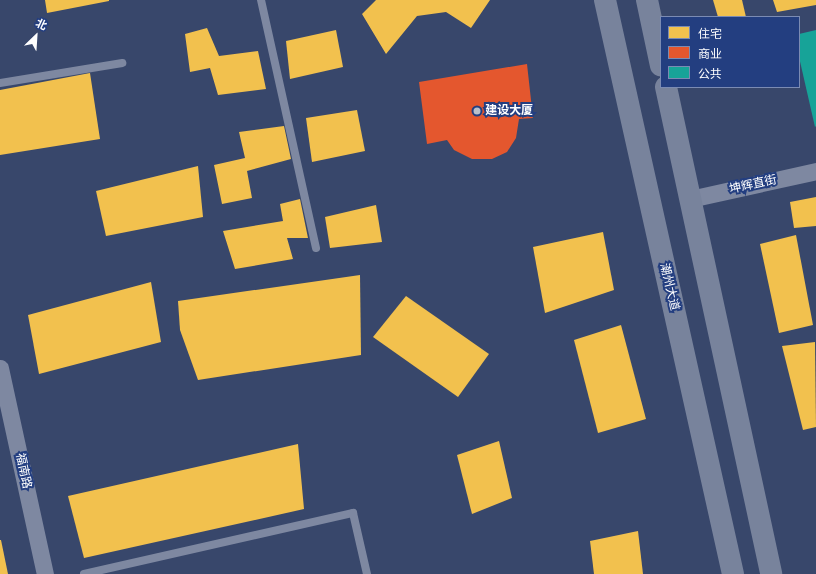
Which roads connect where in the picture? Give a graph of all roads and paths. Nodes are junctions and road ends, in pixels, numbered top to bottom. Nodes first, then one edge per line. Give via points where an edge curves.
1 (261, 0) edge
2 (605, 0) edge
3 (647, 0) edge
4 (660, 61) edge
5 (122, 63) dead end
6 (0, 83) edge
7 (666, 88) edge
8 (816, 171) edge
9 (690, 198) junction
10 (316, 248) dead end
11 (0, 368) edge
12 (46, 574) edge
13 (84, 574) edge
14 (367, 574) edge
15 (733, 574) edge
16 (771, 574) edge

1 - 10 lane
2 - 15 highway, 潮州大道
3 - 4 highway
5 - 6 lane
7 - 9 highway
8 - 9 street, 坤辉直街
9 - 16 highway
11 - 12 street, 福南路
13 - 14 lane via 353,513

